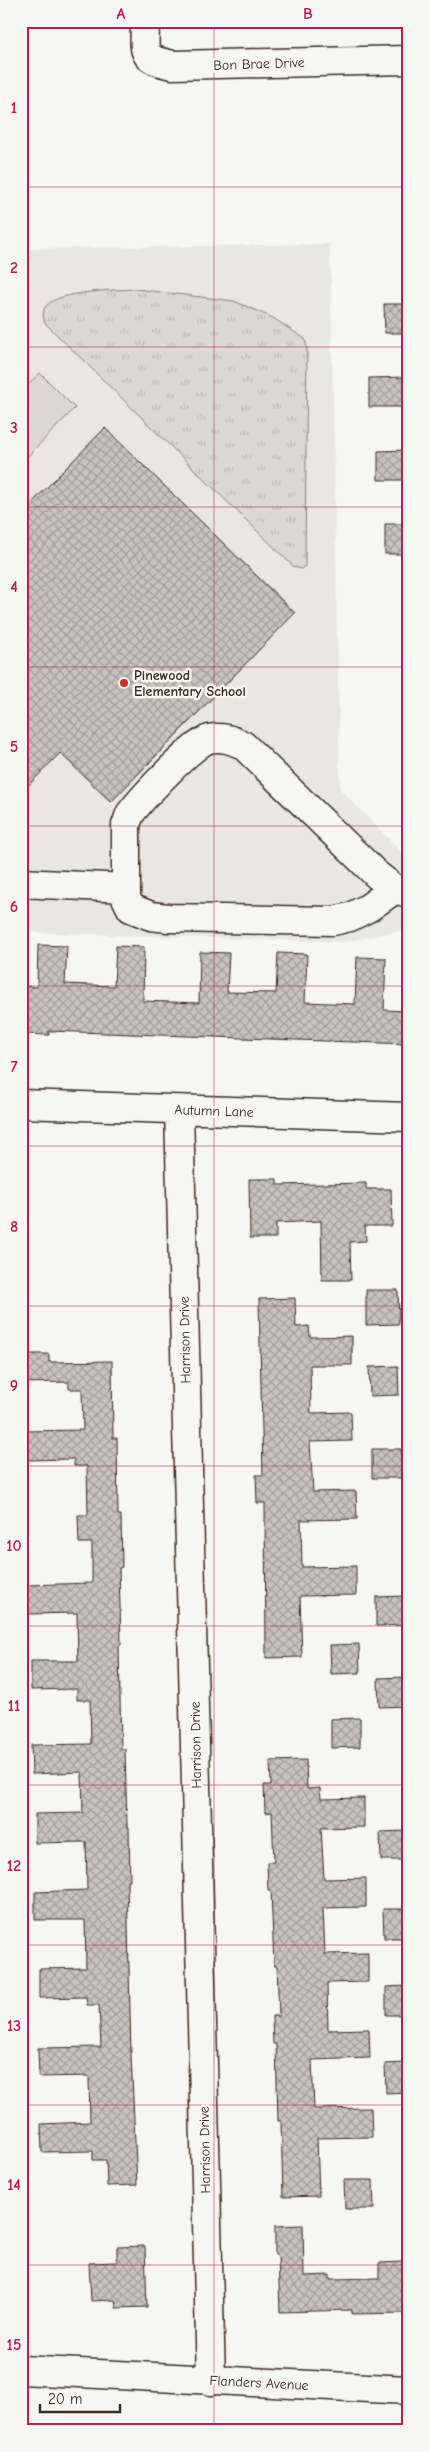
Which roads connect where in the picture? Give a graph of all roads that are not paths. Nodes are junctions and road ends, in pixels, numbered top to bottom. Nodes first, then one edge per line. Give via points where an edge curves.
1 (145, 21) edge
2 (408, 60) edge
3 (21, 882) edge
4 (126, 888) junction
5 (401, 891) edge
6 (21, 1104) edge
7 (180, 1110) junction
8 (408, 1118) edge
9 (21, 2370) edge
10 (211, 2381) junction
11 (408, 2390) edge

1 - 2 street, Bon Brae Drive via 144,49 148,56 154,61 173,65
3 - 4 street
4 - 5 street via 131,908 151,916 314,922 350,917
4 - 5 street via 126,825 130,814 195,747 209,739 222,738 243,746 260,759 377,875
6 - 7 street, Autumn Lane
7 - 8 street, Autumn Lane
7 - 10 street, Harrison Drive
9 - 10 street, Flanders Avenue
10 - 11 street, Flanders Avenue

